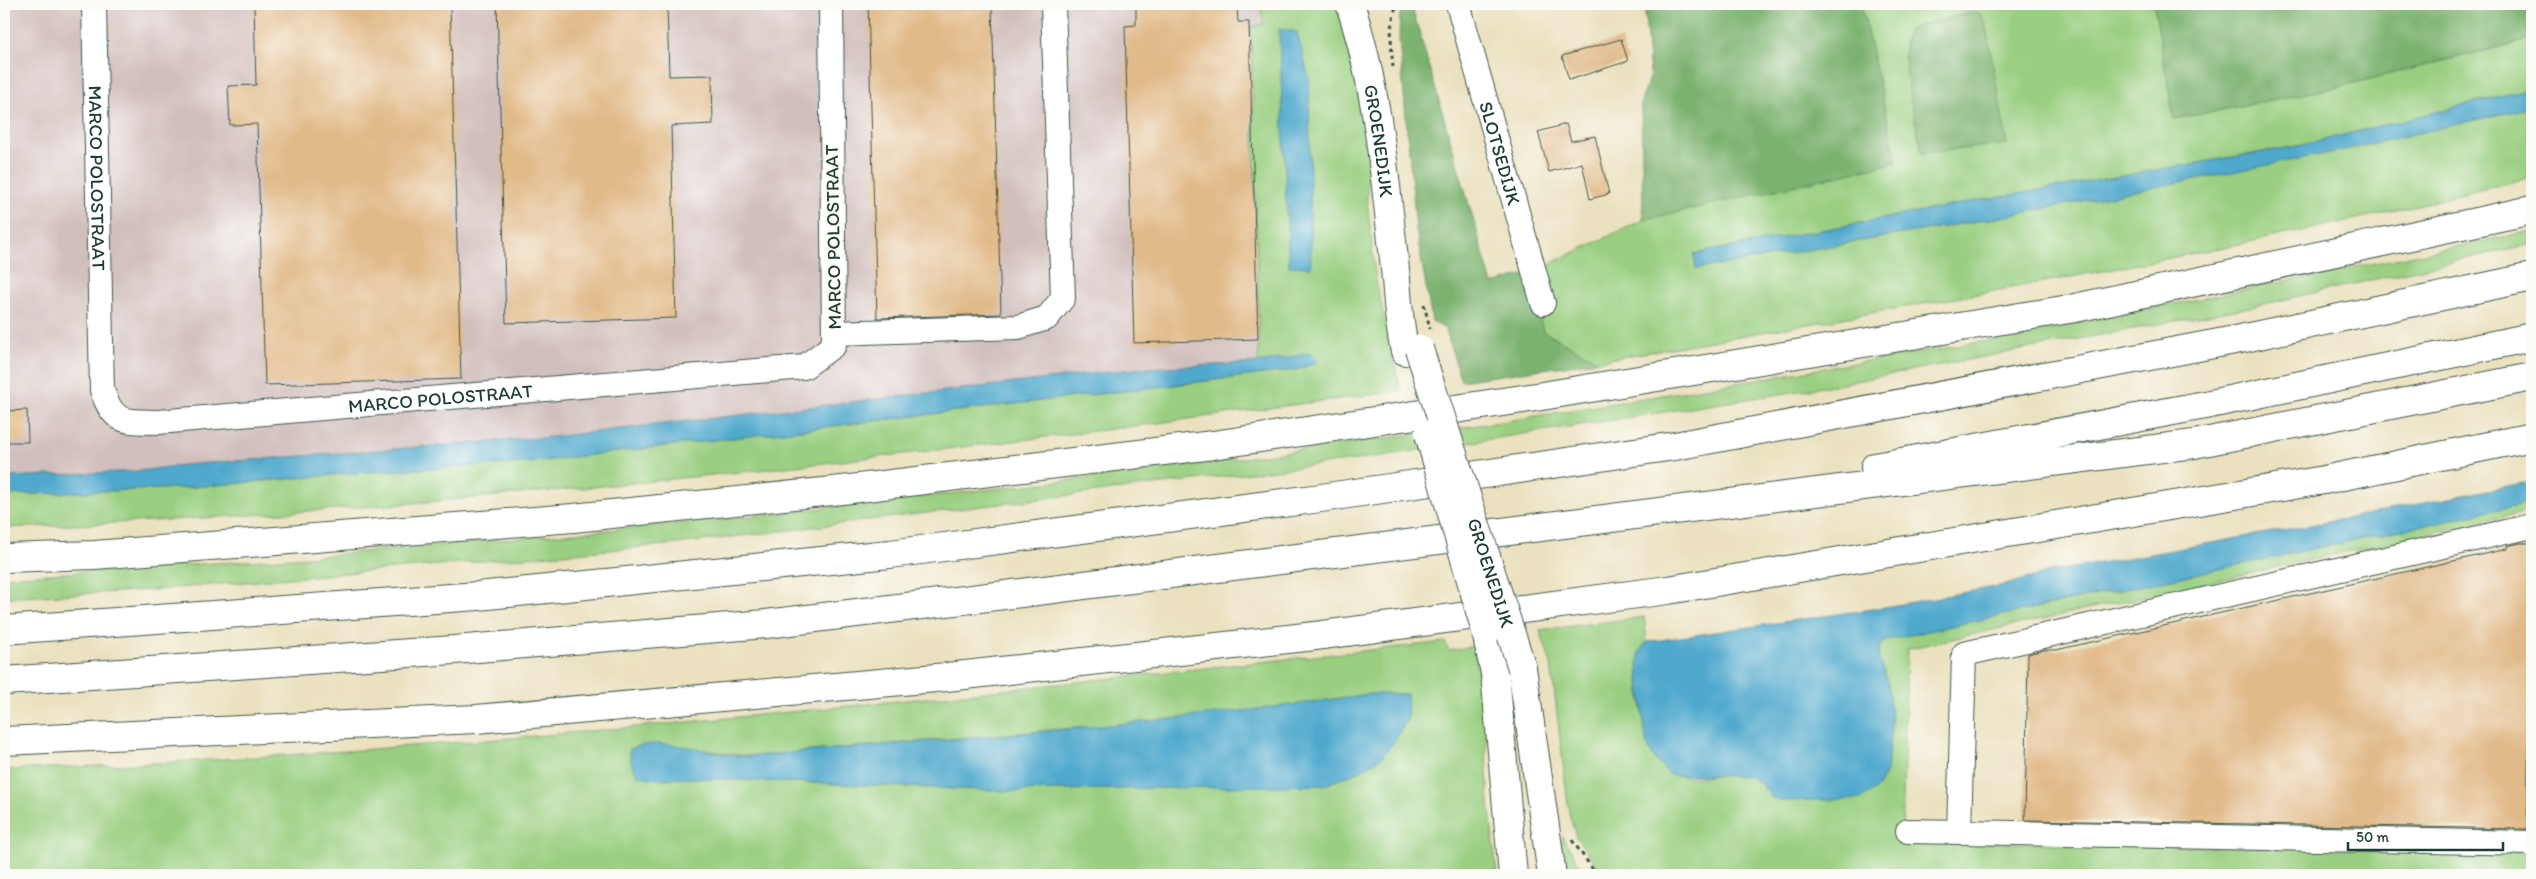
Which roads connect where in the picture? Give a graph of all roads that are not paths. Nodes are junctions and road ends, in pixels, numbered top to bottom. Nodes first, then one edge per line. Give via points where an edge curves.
1 (94, 4) edge
2 (831, 4) edge
3 (1053, 4) edge
4 (1350, 4) edge
5 (1458, 4) edge
6 (2532, 210) edge
7 (2532, 277) edge
8 (1543, 303) dead end
9 (834, 333) junction
10 (2532, 337) edge
11 (1412, 350) junction
12 (2532, 377) edge
13 (2532, 437) edge
14 (1609, 518) junction
15 (2532, 526) edge
16 (4, 558) edge
17 (4, 630) edge
18 (4, 681) edge
19 (4, 741) edge
20 (1908, 831) dead end
21 (1960, 832) junction
22 (2532, 843) edge
23 (1513, 875) edge
24 (1552, 875) edge

1 - 9 street, MARCO POLOSTRAAT via 102,390 108,407 122,419 158,422 804,367 834,345
2 - 9 street, MARCO POLOSTRAAT
3 - 9 street via 1063,298 1047,318 1018,328
4 - 11 main road, GROENEDIJK via 1365,49 1380,136 1396,279 1409,311
5 - 8 street, SLOTSEDIJK
6 - 16 main road via 2075,308 1536,398 1214,445 842,490 573,518 94,555
7 - 17 main road via 2240,339 1685,444 1331,496 890,554 478,596
10 - 14 main road via 2205,404
11 - 23 main road, GROENEDIJK, bridge via 1495,673
11 - 24 main road, GROENEDIJK, bridge via 1522,668
12 - 14 main road via 2194,444
13 - 19 main road via 2324,480 1668,590 1315,636 947,676 476,718
14 - 18 main road via 766,624
15 - 21 street via 1964,654
20 - 21 street
21 - 22 street

